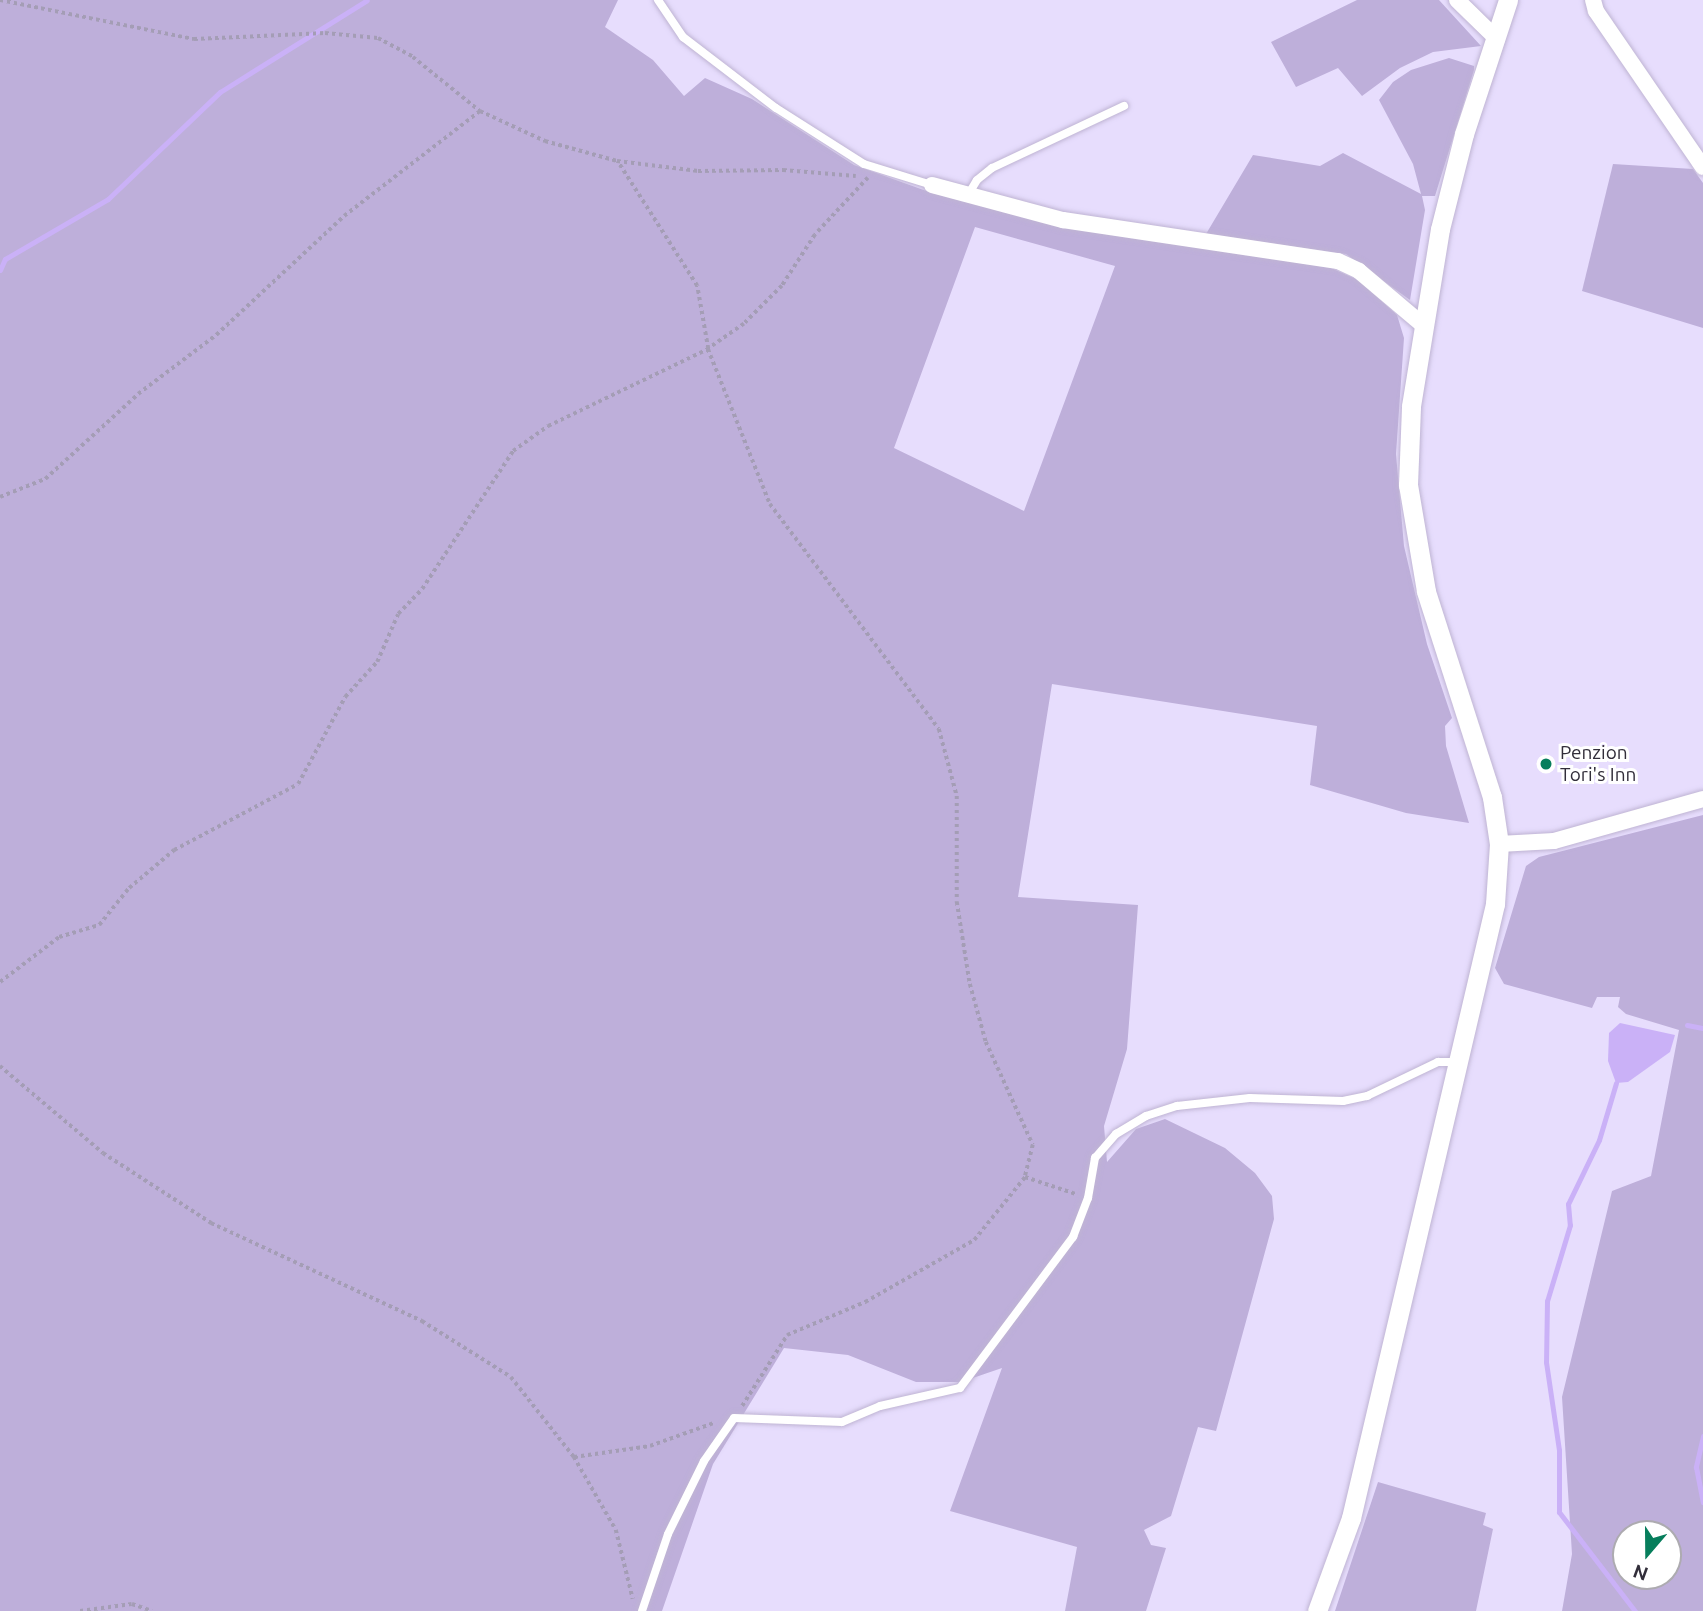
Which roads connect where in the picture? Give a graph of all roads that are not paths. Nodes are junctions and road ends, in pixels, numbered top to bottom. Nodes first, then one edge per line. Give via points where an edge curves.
1 (659, 0) edge
2 (1457, 0) edge
3 (1508, 0) edge
4 (1593, 0) edge
5 (1497, 39) junction
6 (1124, 106) dead end
7 (1703, 167) edge
8 (932, 185) joint
9 (968, 194) junction
10 (1423, 325) junction
11 (1703, 799) edge
12 (1499, 844) junction
13 (1458, 1062) junction
14 (642, 1611) edge
15 (1317, 1611) edge

1 - 8 lane via 683,37 776,108 864,164
2 - 5 street
3 - 5 street
4 - 7 street via 1596,11
5 - 10 street via 1464,134
6 - 9 lane via 992,168
8 - 9 street
9 - 10 street via 1063,220 1339,261 1359,271
10 - 12 street via 1411,406 1408,485 1426,591 1492,797
11 - 12 street via 1555,841
12 - 13 street via 1495,905
13 - 14 lane via 1438,1062 1367,1096 1343,1101 1251,1098 1177,1106 1146,1116 1116,1135 1096,1158 1088,1198 1073,1237 960,1388 880,1406 842,1422 734,1418 704,1461 668,1534
13 - 15 street via 1351,1518

